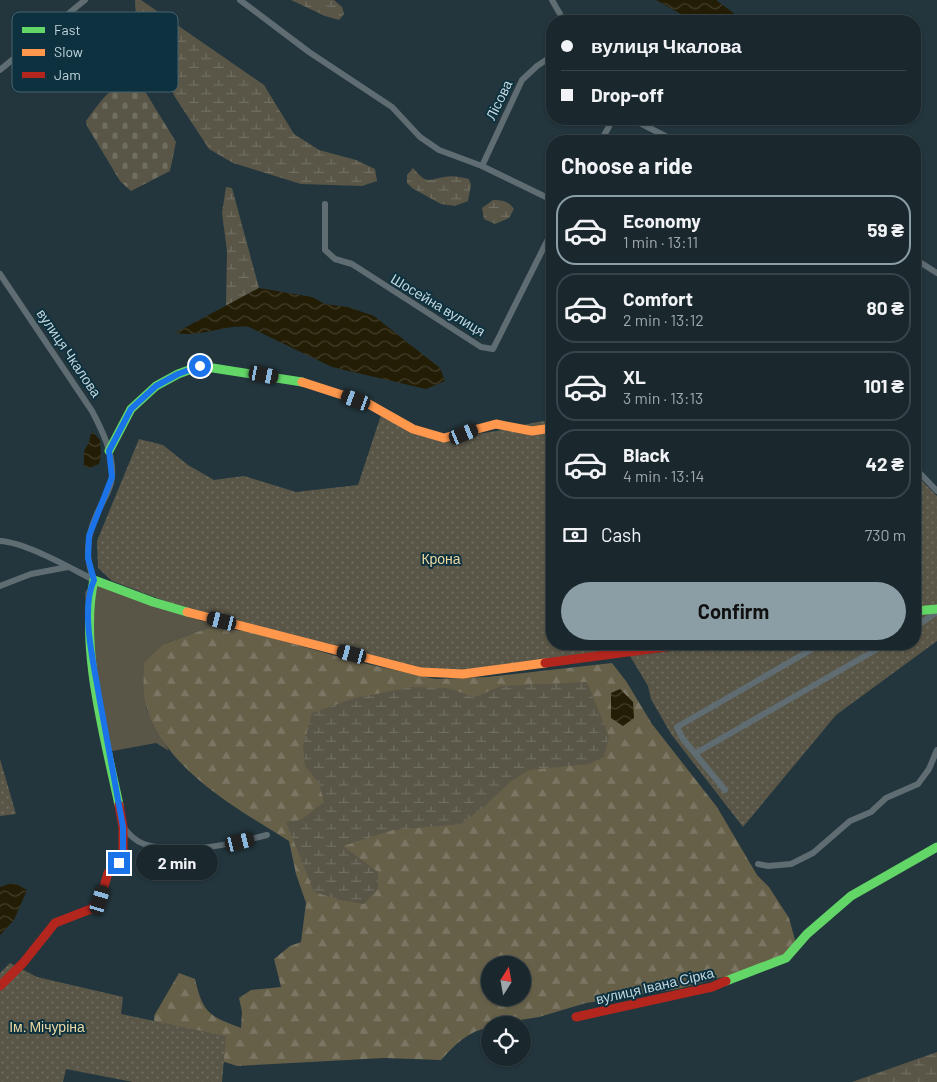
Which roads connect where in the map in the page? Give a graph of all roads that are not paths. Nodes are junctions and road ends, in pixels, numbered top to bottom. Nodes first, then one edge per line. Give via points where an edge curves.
1 (85, 0) edge
2 (240, 0) edge
3 (552, 0) edge
4 (70, 12) edge
5 (561, 15) edge
6 (12, 60) edge
7 (546, 60) edge
8 (0, 70) edge
9 (644, 125) edge
10 (663, 135) edge
11 (482, 166) junction
12 (546, 197) edge
13 (325, 204) dead end
14 (546, 243) edge
15 (921, 263) edge
16 (937, 273) edge
17 (0, 274) edge
18 (546, 429) edge
19 (109, 451) junction
20 (921, 474) edge
21 (937, 491) edge
22 (0, 540) edge
23 (68, 567) junction
24 (94, 580) junction
25 (0, 585) edge
26 (921, 611) edge
27 (937, 611) edge
28 (921, 623) edge
29 (643, 650) edge
30 (811, 650) edge
31 (876, 650) edge
32 (937, 750) edge
33 (696, 754) junction
34 (725, 790) dead end
35 (123, 827) junction
36 (267, 834) dead end
37 (937, 847) edge
38 (758, 864) dead end
39 (0, 986) edge
40 (576, 1018) dead end

1 - 4 street
2 - 11 street via 392,108 420,137 439,150
3 - 5 street
6 - 8 street
7 - 11 street, Лісова via 522,80
9 - 10 street
11 - 12 street
13 - 14 street, Шосейна вулиця via 325,250 328,255 352,264 481,347 493,350
15 - 16 street
17 - 19 street, вулиця Чкалова via 92,411
18 - 19 street via 532,430 496,424 444,438 413,429 367,403 290,379 200,366 156,386 131,409
19 - 24 street, вулиця Чкалова via 112,477 89,536 88,558
20 - 21 street
22 - 23 street via 27,548
23 - 24 street
23 - 25 street via 30,574
24 - 29 street via 206,617 429,673 471,673
24 - 35 street via 89,590 88,605 93,663
26 - 27 street
27 - 28 street
30 - 33 street via 676,727
31 - 33 street
32 - 38 street via 929,770 918,784 886,798 871,812 850,821 813,853 791,864
33 - 34 street
35 - 36 street via 143,844 156,847 225,846
35 - 39 street via 123,850 119,863 108,873 100,900 91,909 56,923
37 - 40 street, вулиця Івана Сірка via 851,896 807,934 786,958 712,988

